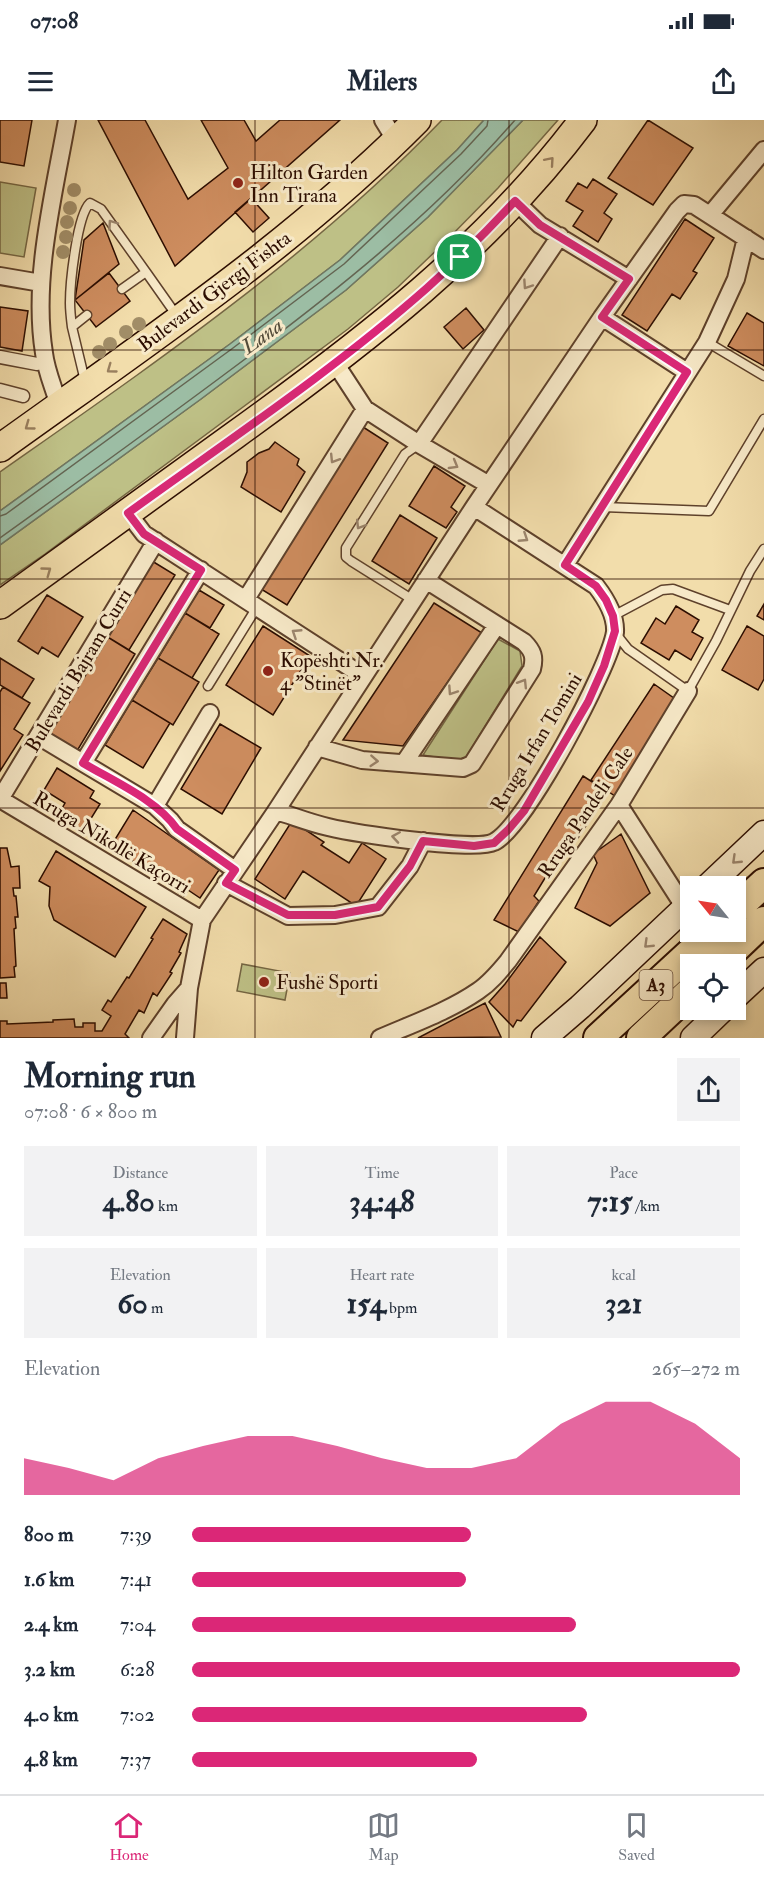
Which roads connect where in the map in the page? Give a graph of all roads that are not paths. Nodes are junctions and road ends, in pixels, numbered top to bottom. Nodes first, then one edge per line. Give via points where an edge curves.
1 (67, 120) edge
2 (417, 120) edge
3 (583, 120) edge
4 (389, 130) edge
5 (764, 150) edge
6 (515, 201) junction
7 (710, 215) junction
8 (560, 236) junction
9 (746, 238) junction
10 (764, 250) edge
11 (146, 272) junction
12 (0, 276) edge
13 (629, 279) junction
14 (41, 283) junction
15 (122, 289) dead end
16 (87, 315) dead end
17 (602, 317) junction
18 (178, 319) junction
19 (72, 327) junction
20 (707, 342) junction
21 (0, 357) edge
22 (335, 363) junction
23 (37, 364) dead end
24 (687, 372) junction
25 (764, 376) edge
26 (87, 386) junction
27 (0, 390) edge
28 (23, 396) dead end
29 (59, 406) junction
30 (365, 409) junction
31 (764, 419) edge
32 (419, 444) junction
33 (0, 448) edge
34 (489, 485) junction
35 (474, 507) junction
36 (602, 507) junction
37 (128, 513) junction
38 (156, 541) junction
39 (764, 549) edge
40 (565, 565) junction
41 (201, 570) junction
42 (426, 580) junction
43 (413, 600) junction
44 (251, 603) junction
45 (0, 605) edge
46 (730, 610) junction
47 (614, 624) junction
48 (497, 625) junction
49 (363, 676) junction
50 (208, 687) dead end
51 (687, 691) junction
52 (210, 713) dead end
53 (38, 736) junction
54 (317, 747) junction
55 (83, 763) junction
56 (404, 763) junction
57 (0, 799) edge
58 (619, 805) junction
59 (155, 806) junction
60 (276, 811) junction
61 (764, 833) edge
62 (423, 841) junction
63 (719, 876) edge
64 (231, 877) junction
65 (764, 883) edge
66 (680, 893) edge
67 (746, 900) edge
68 (680, 913) edge
69 (202, 920) junction
70 (764, 921) edge
71 (702, 942) edge
72 (730, 954) edge
73 (764, 970) edge
74 (746, 987) edge
75 (189, 988) junction
76 (680, 1001) edge
77 (712, 1020) edge
78 (151, 1038) edge
79 (185, 1038) edge
80 (380, 1038) edge
81 (544, 1038) edge
82 (598, 1038) edge
83 (641, 1038) edge
84 (693, 1038) edge

1 - 14 street
2 - 4 main road, Bulevardi Gjergj Fishta
6 -> 3 main road
4 - 18 main road, Bulevardi Gjergj Fishta via 265,255
5 - 7 street
6 - 8 street via 540,225
6 - 22 main road via 427,288
7 - 9 street
7 - 13 street via 684,204
8 - 13 street
8 -> 32 street
9 - 10 street
9 - 20 street via 736,279
11 - 15 lane
11 - 18 lane
11 -> 19 lane via 101,209 90,203 80,222 70,305
12 - 14 street
13 - 17 street
14 - 29 street via 44,353
16 - 19 lane
17 - 24 street
17 - 34 street
18 -> 26 main road, Bulevardi Gjergj Fishta
19 - 26 lane
20 - 24 street
20 - 25 lane
21 - 23 street
22 - 30 street
22 - 37 main road
24 - 36 street
26 - 29 main road, Bulevardi Gjergj Fishta
27 - 28 street
29 -> 33 main road, Bulevardi Gjergj Fishta
30 - 32 street
30 -> 44 street
31 - 36 lane via 709,512
32 -> 34 street
32 -> 43 lane via 405,454 346,548 351,561
34 - 35 street
35 -> 40 street
35 - 42 street
36 - 40 street
37 - 38 street via 144,534
45 -> 37 main road
38 - 41 street
38 - 53 street, Bulevardi Bajram Curri
39 - 46 lane, Rruga Pandeli Cale
40 - 47 street via 596,586 606,600
41 - 44 street
41 - 55 street
42 - 43 street
42 - 48 street
43 - 49 street
49 -> 44 street
44 - 50 lane
46 - 47 lane via 673,589 662,590
46 - 51 lane, Rruga Pandeli Cale
47 - 51 lane via 628,649
47 - 62 street, Rruga Irfan Tomini via 604,666 588,702 524,811 508,830 494,843 474,846
48 -> 56 street
56 -> 48 street via 463,768 472,764 535,659 532,649
49 - 54 street
51 - 58 street, Rruga Pandeli Cale
52 - 59 street
53 - 55 street
53 - 57 street, Bulevardi Bajram Curri
54 -> 56 street via 362,760
54 - 60 street
55 - 59 street
57 - 69 street, Rruga Nikollë Kaçorri
58 - 66 street
58 - 80 street, Rruga Pandeli Cale via 492,980 478,992
59 - 64 street
62 -> 60 street, Rruga Irfan Tomini via 329,827
60 - 64 street
61 -> 63 main road
62 - 64 street via 410,866 378,907 335,915 288,915
64 - 69 street
65 - 67 highway
68 -> 81 main road
69 - 75 street
70 - 72 highway
71 - 82 highway, A3
73 - 74 main road
75 - 78 street
75 - 79 street
76 - 83 highway, A3
77 - 84 main road

